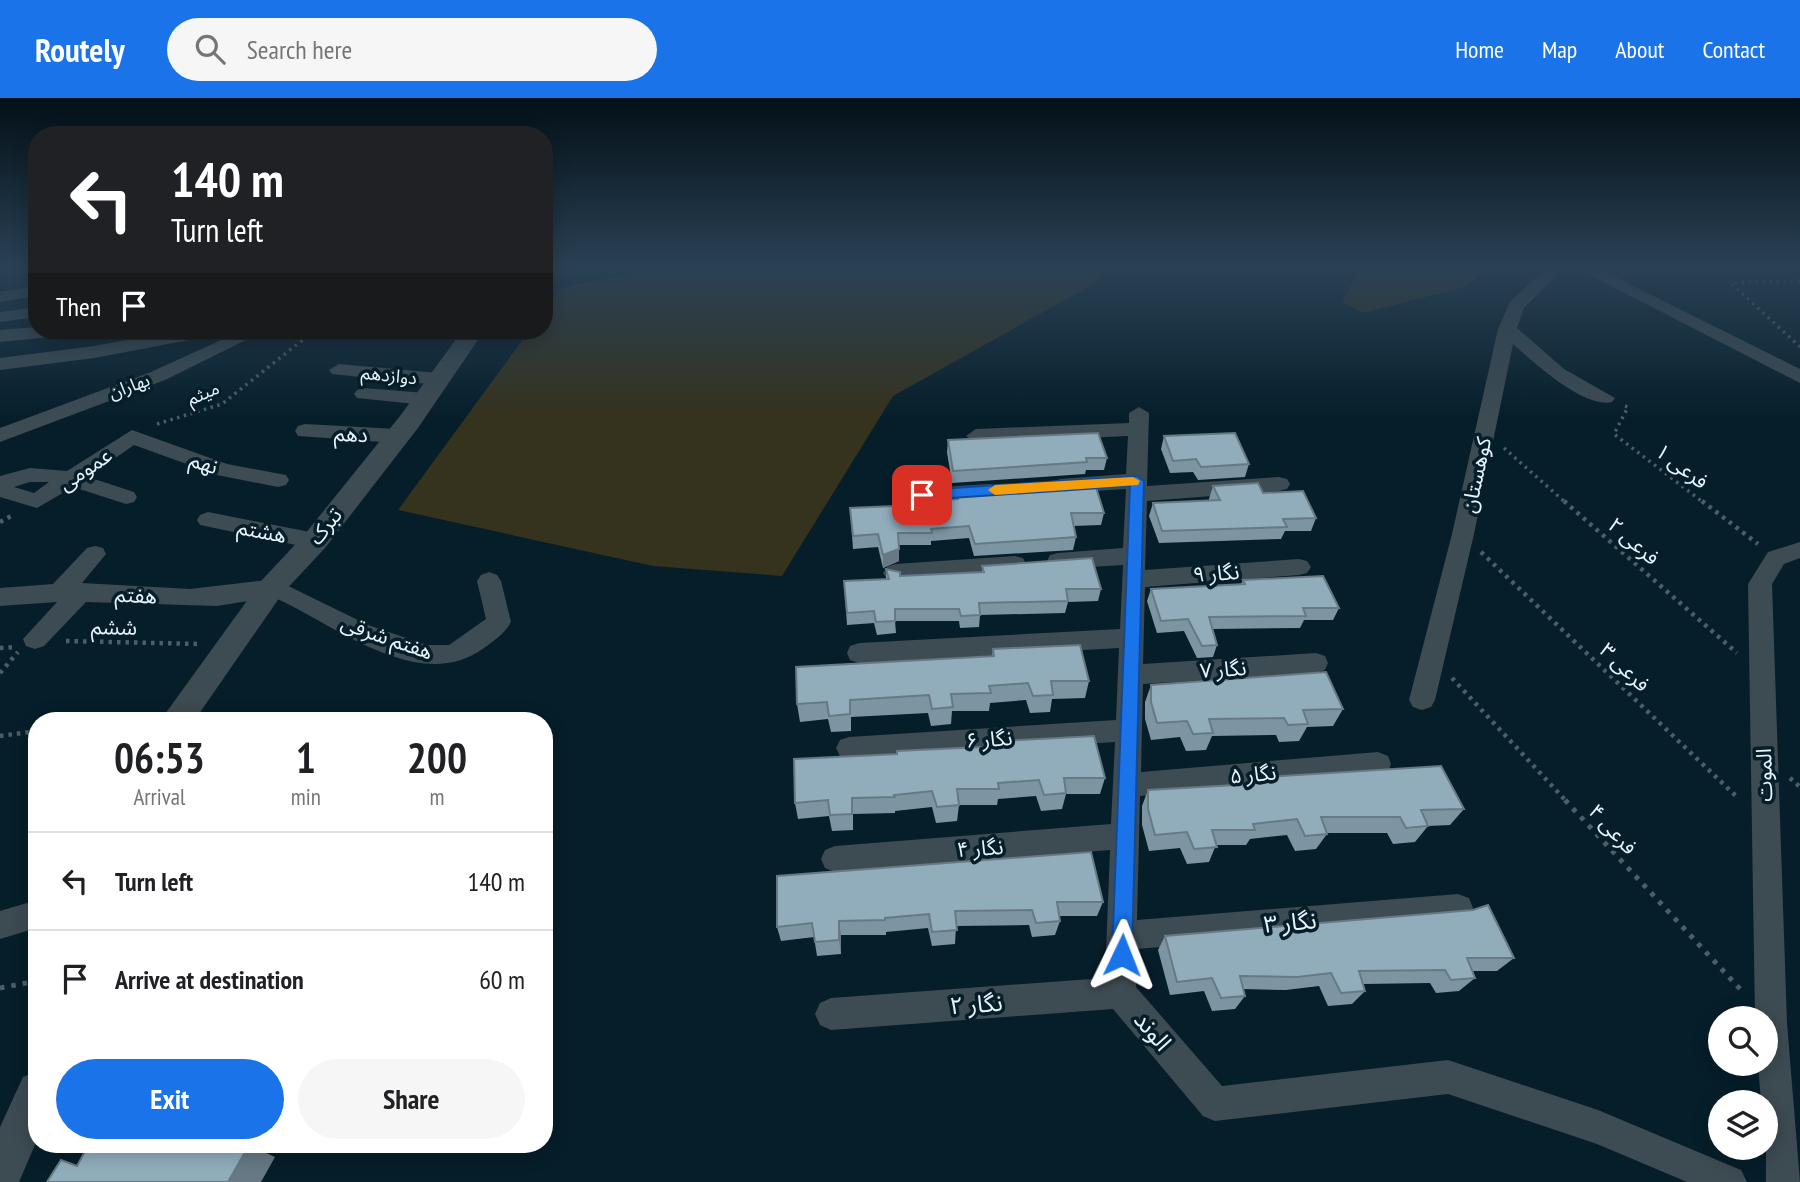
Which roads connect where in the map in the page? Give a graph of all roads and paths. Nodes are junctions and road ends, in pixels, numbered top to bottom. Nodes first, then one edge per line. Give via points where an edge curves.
1 (1511, 318) edge
2 (1682, 318) edge
3 (1768, 318) edge
4 (1507, 329) junction
5 (28, 333) edge
6 (0, 336) edge
7 (157, 340) edge
8 (236, 340) edge
9 (302, 340) edge
10 (466, 340) edge
11 (1800, 347) edge
12 (0, 365) edge
13 (340, 370) dead end
14 (1800, 377) edge
15 (431, 389) junction
16 (364, 394) dead end
17 (1605, 398) joint
18 (305, 431) dead end
19 (1485, 431) junction
20 (0, 435) edge
21 (397, 436) junction
22 (976, 436) edge
23 (132, 437) junction
24 (72, 478) junction
25 (278, 481) dead end
26 (1279, 484) dead end
27 (0, 487) edge
28 (1043, 487) edge
29 (1137, 487) junction
30 (1016, 489) edge
31 (922, 495) dead end
32 (126, 497) dead end
33 (208, 520) dead end
34 (1463, 534) junction
35 (315, 541) junction
36 (95, 554) dead end
37 (1788, 554) edge
38 (1134, 567) junction
39 (1299, 567) dead end
40 (895, 573) edge
41 (489, 581) dead end
42 (272, 587) junction
43 (71, 592) junction
44 (0, 597) edge
45 (1132, 638) junction
46 (29, 642) junction
47 (229, 644) junction
48 (0, 648) edge
49 (859, 653) dead end
50 (1432, 657) junction
51 (1316, 663) dead end
52 (0, 673) edge
53 (1130, 675) junction
54 (1762, 675) junction
55 (1422, 700) dead end
56 (182, 712) edge
57 (1129, 730) junction
58 (28, 732) edge
59 (0, 736) edge
60 (849, 748) dead end
61 (1378, 764) dead end
62 (1127, 785) junction
63 (1765, 823) junction
64 (1126, 836) junction
65 (835, 859) dead end
66 (1458, 908) edge
67 (28, 917) edge
68 (0, 925) edge
69 (1122, 936) junction
70 (28, 983) edge
71 (0, 988) edge
72 (1121, 993) junction
73 (1755, 1006) edge
74 (1770, 1006) edge
75 (831, 1014) dead end
76 (1775, 1076) edge
77 (28, 1111) edge
78 (0, 1175) edge
79 (1729, 1182) edge
80 (1784, 1182) edge

1 - 4 street, کوهستان
2 - 14 street
3 - 11 path
4 - 17 street via 1557,373
4 - 19 street, کوهستان
5 - 6 street
7 - 12 street
8 - 20 street, بهاران via 158,376
9 - 23 path, میثم via 222,404 147,427
10 - 15 street, تبرک
13 - 15 street, دوازدهم
15 - 16 street
15 - 21 street, تبرک
17 - 37 path, فرعی ۱ via 1628,407 1614,434
18 - 21 street, دهم
19 - 34 street, کوهستان
19 - 54 path, فرعی ۲
21 - 35 street, تبرک
22 - 29 street, الوند via 1139,421
23 - 24 street, عمومی
23 - 25 street, نهم via 224,470
24 - 27 street via 16,474
24 - 27 street, عمومی via 37,501
24 - 32 street
26 - 29 street
28 - 29 street
29 - 38 street, الوند
30 - 31 street
33 - 35 street, هشتم
34 - 50 street, کوهستان
34 - 63 path, فرعی ۳
35 - 42 street, تبرک
36 - 43 street
37 - 54 street, الموت via 1760,584
38 - 39 street, نگار ۹
38 - 40 street, نگار ۹
38 - 45 street, الوند
41 - 42 street, هفتم شرقی via 499,622 476,642 442,656 417,652 330,618
42 - 43 street, هفتم via 218,597
42 - 47 street, تبرک
43 - 44 street, هفتم
43 - 46 street
45 - 49 street
45 - 53 street, الوند
46 - 47 path, ششم
46 - 48 path, ششم
46 - 52 path
47 - 56 street, تبرک
50 - 55 street, کوهستان
50 - 73 path, فرعی ۴
51 - 53 street, نگار ۷
53 - 57 street, الوند
54 - 63 street, الموت
57 - 60 street, نگار ۶
57 - 62 street, الوند
58 - 59 path
61 - 62 street, نگار ۵
62 - 64 street, الوند
63 - 74 street, الموت
64 - 65 street, نگار ۴
64 - 69 street, الوند
66 - 69 street, نگار ۳
67 - 68 street
69 - 72 street, الوند
70 - 71 path
72 - 75 street, نگار ۲
72 - 79 street, الوند via 1215,1104 1448,1077 1598,1127
76 - 80 street, الموت
77 - 78 street

